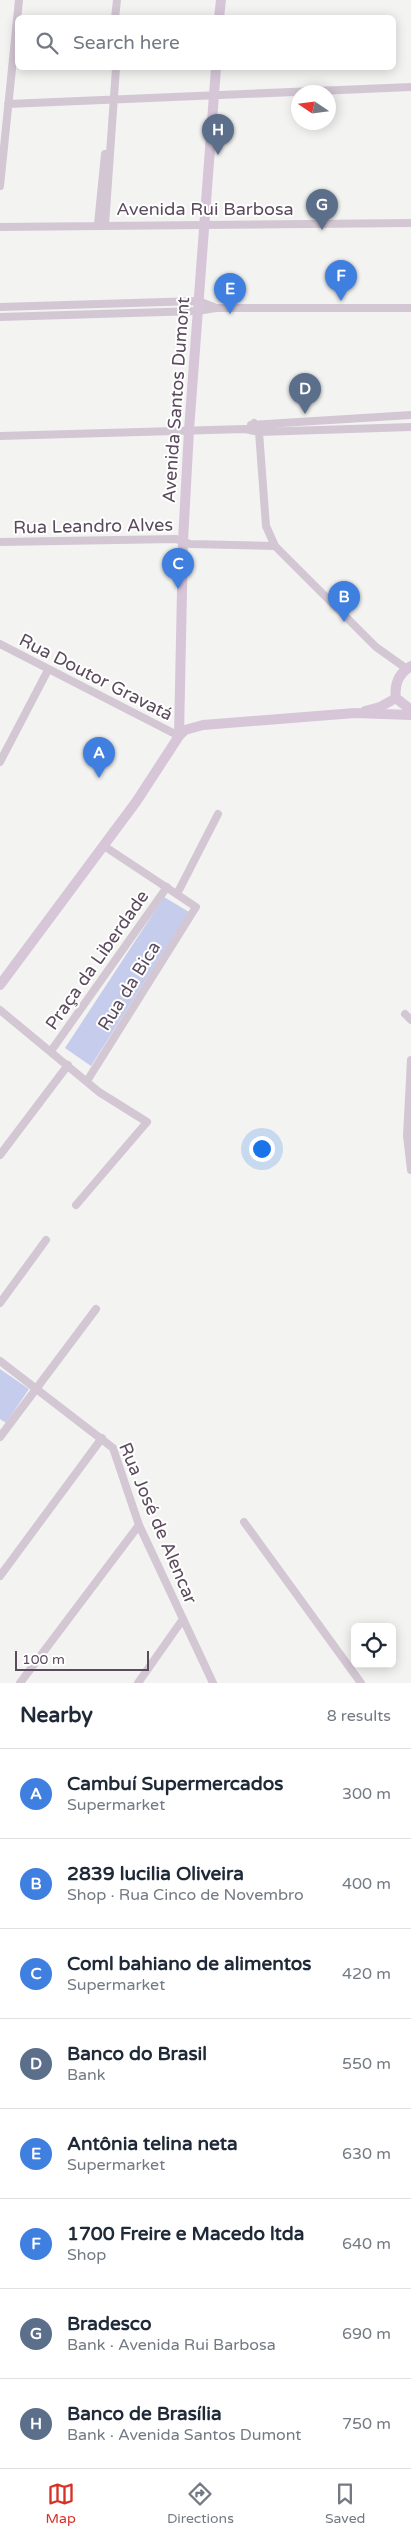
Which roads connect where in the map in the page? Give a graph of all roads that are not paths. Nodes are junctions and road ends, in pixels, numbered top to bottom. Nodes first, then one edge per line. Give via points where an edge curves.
1 (19, 0) edge
2 (117, 0) edge
3 (120, 0) edge
4 (221, 0) edge
5 (17, 15) edge
6 (115, 15) edge
7 (119, 15) edge
8 (219, 15) edge
9 (15, 38) edge
10 (112, 70) edge
11 (116, 70) edge
12 (216, 70) edge
13 (411, 87) edge
14 (214, 95) junction
15 (112, 98) junction
16 (8, 104) junction
17 (0, 186) edge
18 (411, 223) edge
19 (102, 224) junction
20 (205, 224) junction
21 (0, 227) edge
22 (129, 304) junction
23 (51, 306) junction
24 (198, 306) junction
25 (0, 307) edge
26 (411, 308) edge
27 (129, 313) junction
28 (51, 316) junction
29 (0, 317) edge
30 (411, 415) edge
31 (254, 423) junction
32 (411, 427) edge
33 (245, 429) junction
34 (189, 430) junction
35 (260, 432) junction
36 (0, 436) edge
37 (183, 541) junction
38 (0, 542) edge
39 (275, 546) junction
40 (0, 644) edge
41 (409, 667) edge
42 (48, 670) junction
43 (396, 698) junction
44 (411, 710) edge
45 (355, 714) junction
46 (411, 715) edge
47 (179, 736) junction
48 (0, 762) edge
49 (218, 814) dead end
50 (104, 846) junction
51 (167, 887) junction
52 (177, 894) junction
53 (0, 985) edge
54 (0, 1010) edge
55 (50, 1051) junction
56 (411, 1060) edge
57 (68, 1065) junction
58 (87, 1081) junction
59 (0, 1155) edge
60 (411, 1170) edge
61 (76, 1205) dead end
62 (46, 1240) dead end
63 (0, 1303) edge
64 (96, 1309) dead end
65 (0, 1361) edge
66 (36, 1389) junction
67 (1, 1433) edge
68 (102, 1438) junction
69 (244, 1522) dead end
70 (139, 1525) junction
71 (0, 1576) edge
72 (183, 1619) junction
73 (20, 1683) edge
74 (138, 1683) edge
75 (213, 1683) edge
76 (361, 1683) edge

1 - 5 street
2 - 6 street
3 - 7 street
4 - 8 main road
9 - 16 street
10 - 15 street
11 - 15 street
12 - 14 main road, Avenida Santos Dumont
13 - 14 street
14 - 15 street
14 - 20 main road, Avenida Santos Dumont
15 - 16 street
15 - 19 street
16 - 17 street
18 - 20 street, Avenida Rui Barbosa
19 - 20 street, Avenida Rui Barbosa
19 - 21 street, Avenida Rui Barbosa
20 - 24 main road, Avenida Santos Dumont
22 - 23 street
22 - 24 street
22 - 27 street
23 - 25 street
23 - 28 street
24 - 26 street
24 - 27 street
24 - 34 main road, Avenida Santos Dumont
27 - 28 street
28 - 29 street
30 - 31 street
31 - 33 street
31 - 35 street
32 - 35 street
33 - 34 street
33 - 35 street
34 - 36 street
34 - 37 main road, Avenida Santos Dumont
35 - 39 street via 266,526
37 - 38 street, Rua Leandro Alves
37 - 39 street, Rua Leandro Alves via 190,544
37 - 47 main road, Avenida Santos Dumont
39 - 41 street via 376,647
40 - 42 street, Rua Doutor Gravatá
41 - 43 main road via 397,681
42 - 47 street, Rua Doutor Gravatá
42 - 48 street
43 - 44 main road
43 - 45 main road via 380,707
45 - 46 main road
45 - 47 main road via 203,725 185,730
47 - 50 main road
49 - 52 street
50 - 51 street
50 - 53 main road
51 - 52 street
51 - 55 street, Praça da Liberdade
52 - 58 street, Rua da Bica via 196,907
54 - 55 street
55 - 57 street
56 - 60 street via 407,1136
57 - 58 street
57 - 59 street
58 - 61 street via 147,1122
62 - 63 street
64 - 66 street
65 - 66 street, Rua José de Alencar
66 - 67 street
66 - 68 street, Rua José de Alencar
68 - 70 street, Rua José de Alencar via 113,1448
68 - 71 street
69 - 76 street
70 - 72 street, Rua José de Alencar
70 - 73 street
72 - 74 street
72 - 75 street, Rua José de Alencar

